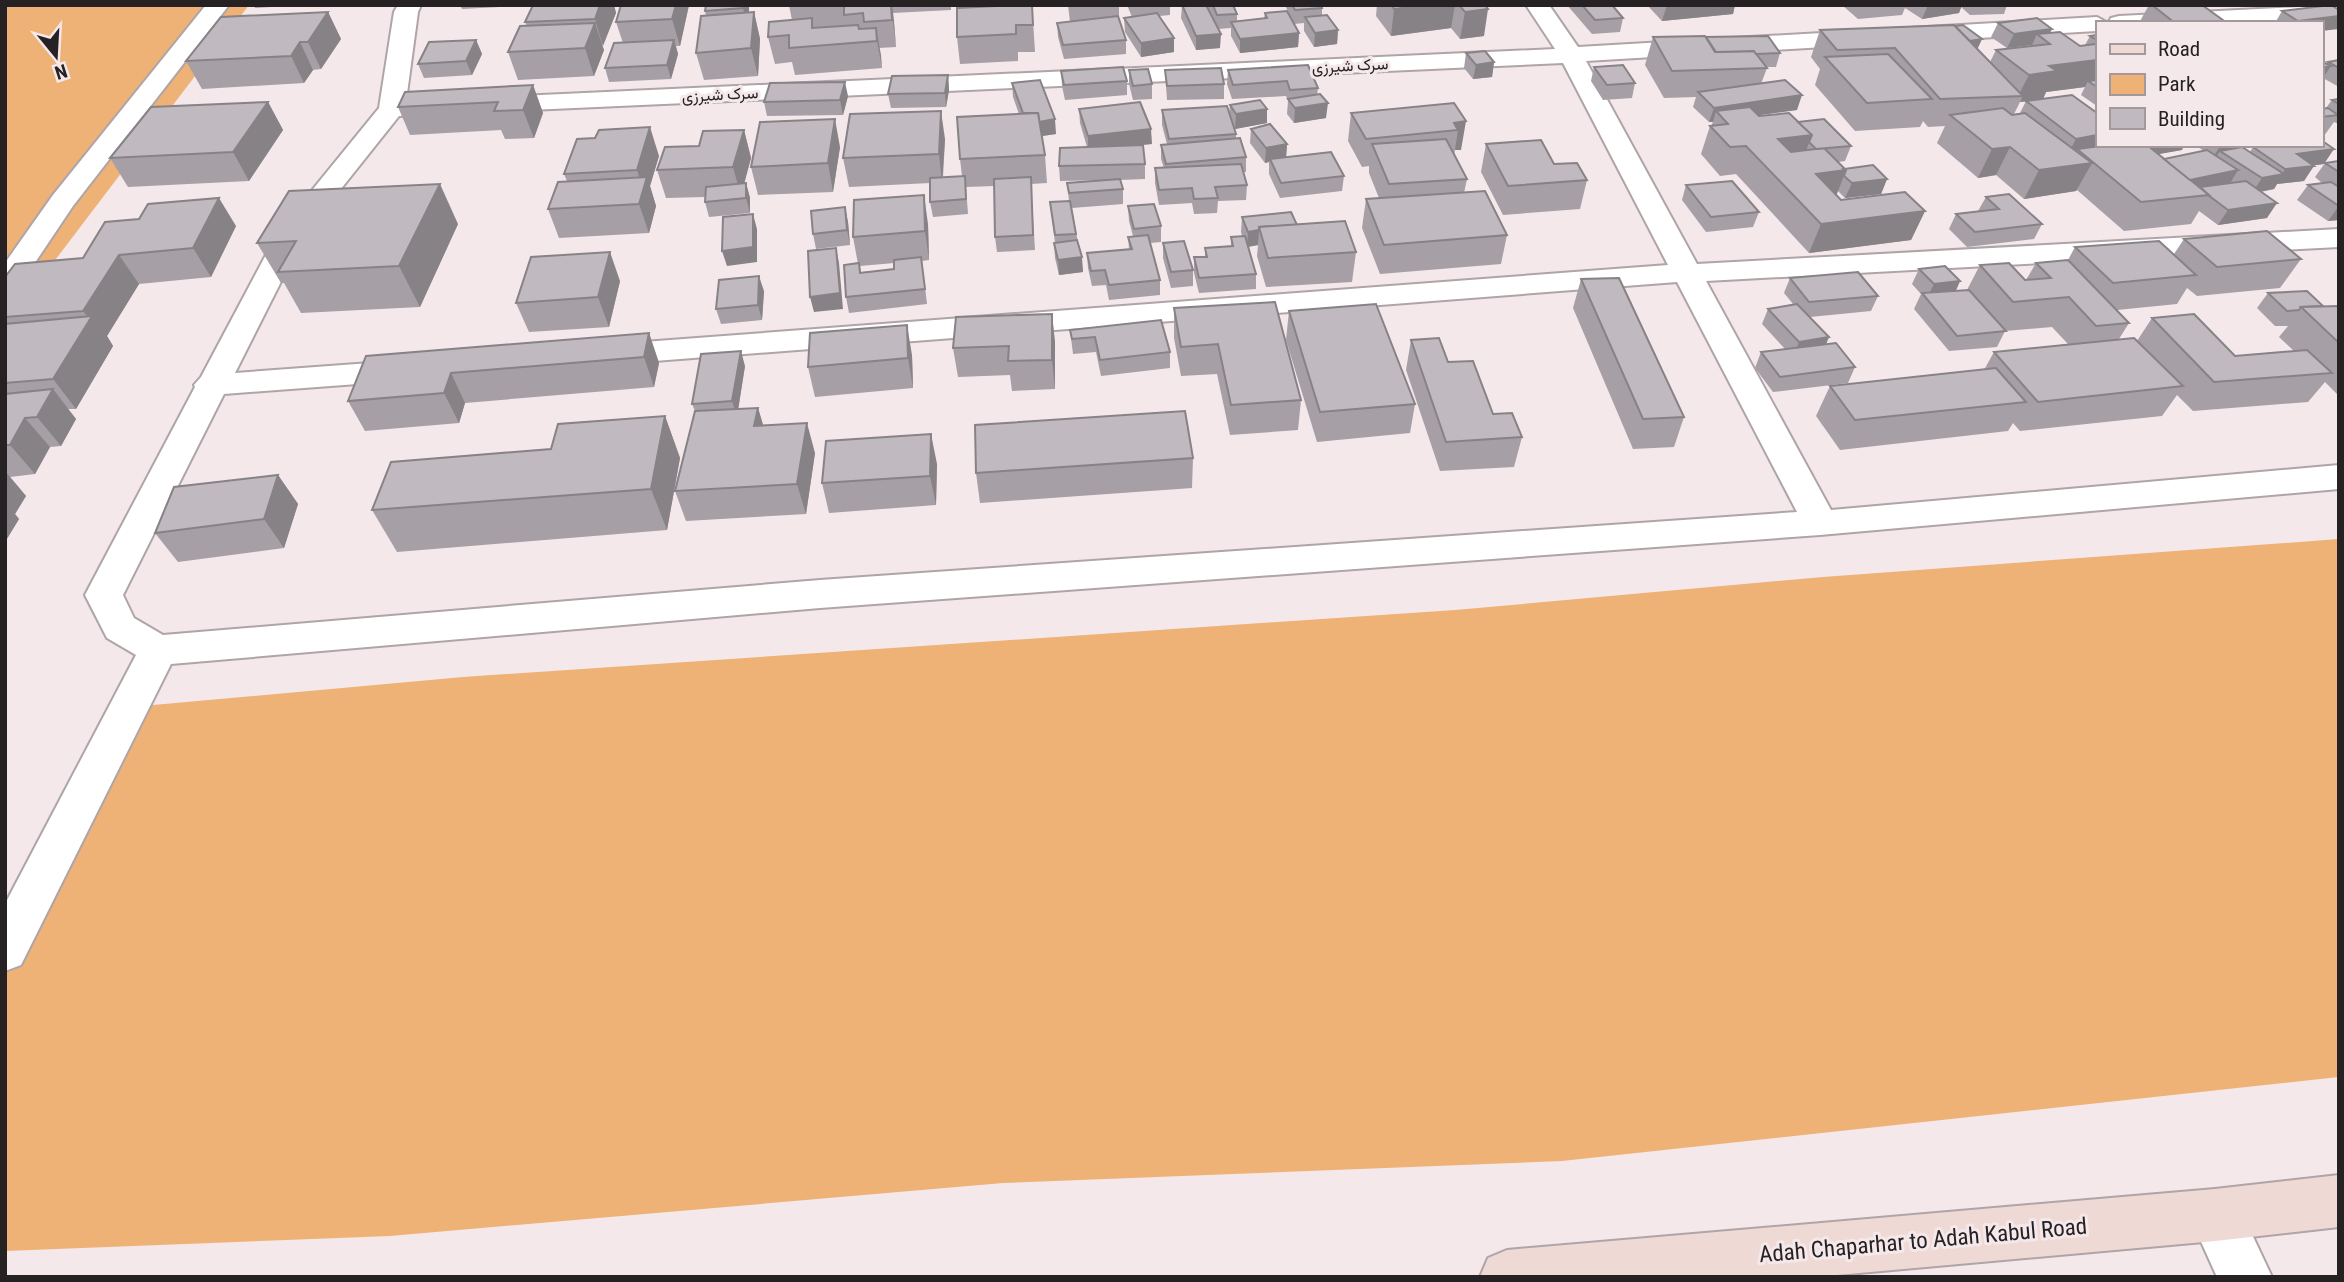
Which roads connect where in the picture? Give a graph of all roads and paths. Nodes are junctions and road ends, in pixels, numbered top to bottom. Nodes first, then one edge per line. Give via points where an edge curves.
1 (218, 5) edge
2 (410, 5) edge
3 (1537, 5) edge
4 (2339, 10) edge
5 (2153, 21) edge
6 (2096, 24) edge
7 (1571, 55) junction
8 (392, 109) junction
9 (2339, 238) edge
10 (1685, 273) junction
11 (5, 285) edge
12 (572, 358) edge
13 (433, 368) edge
14 (210, 385) junction
15 (2339, 477) edge
16 (1820, 523) junction
17 (158, 650) junction
18 (5, 950) edge
19 (2338, 1202) edge
20 (2215, 1215) junction
21 (1507, 1277) edge
22 (2245, 1277) edge

1 - 11 street via 63,201
2 - 8 street
3 - 7 street
4 - 5 street
6 - 7 street, سرک شیرزی
7 - 8 street, سرک شیرزی
7 - 10 street
8 - 14 street via 292,232
9 - 10 street
10 - 12 street
10 - 16 street
13 - 14 street
14 - 17 street via 104,595 120,628
15 - 16 street
16 - 17 street via 806,595
17 - 18 street
19 - 20 main road, Adah Chaparhar to Adah Kabul Road
20 - 21 main road, Adah Chaparhar to Adah Kabul Road
20 - 22 street

